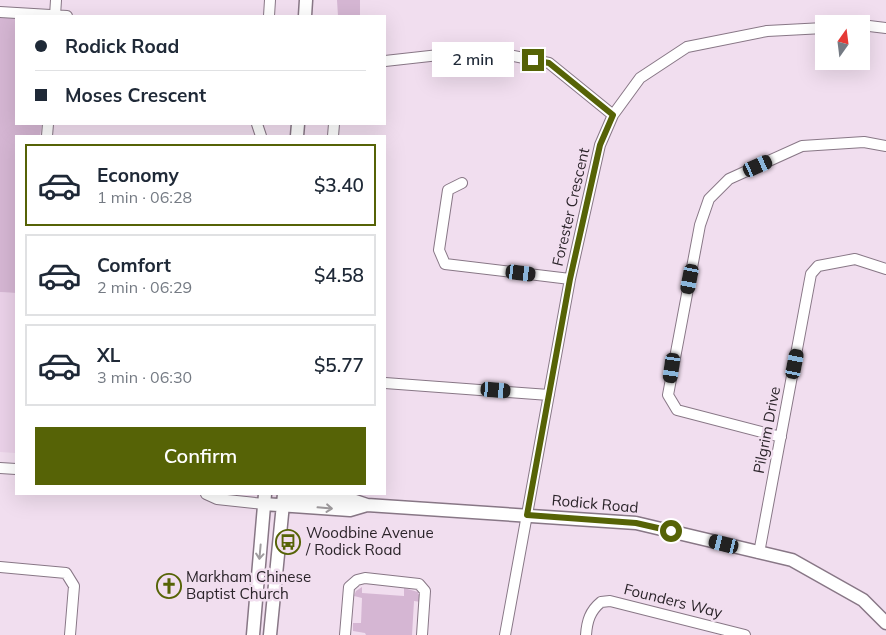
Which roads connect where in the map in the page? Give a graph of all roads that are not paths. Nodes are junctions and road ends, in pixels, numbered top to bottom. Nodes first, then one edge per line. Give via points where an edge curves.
1 (56, 0) edge
2 (270, 0) edge
3 (306, 0) edge
4 (0, 12) edge
5 (41, 15) edge
6 (55, 15) edge
7 (269, 15) edge
8 (304, 15) edge
9 (870, 27) edge
10 (815, 28) edge
11 (886, 28) edge
12 (386, 61) edge
13 (613, 115) junction
14 (886, 146) edge
15 (462, 183) dead end
16 (886, 269) edge
17 (570, 279) junction
18 (386, 383) edge
19 (549, 395) junction
20 (781, 437) junction
21 (0, 468) edge
22 (15, 469) edge
23 (208, 495) edge
24 (284, 497) edge
25 (265, 499) edge
26 (527, 515) junction
27 (759, 553) junction
28 (0, 567) edge
29 (886, 623) edge
30 (70, 635) edge
31 (253, 635) edge
32 (270, 635) edge
33 (345, 635) edge
34 (422, 635) edge
35 (505, 635) edge
36 (586, 635) edge
37 (745, 635) edge

1 - 6 street
2 - 7 street
3 - 8 main road
4 - 5 street
9 - 11 street
10 - 13 street, Forester Crescent via 767,31 687,47 640,78
12 - 13 street via 484,50 549,63
13 - 17 street, Forester Crescent via 600,145
14 - 20 street via 864,142 802,146 729,179 709,199 700,225 668,395 677,410
15 - 17 street via 448,190 439,250 446,264
16 - 20 street, Pilgrim Drive via 855,259 818,266 811,274
17 - 19 street, Forester Crescent
18 - 19 street
19 - 26 street, Forester Crescent
20 - 27 street, Pilgrim Drive
21 - 22 street
23 - 25 street via 217,499
24 - 25 main road, Rodick Road
24 - 26 main road, Rodick Road via 350,510 367,505
24 - 32 main road
25 -> 31 main road
26 - 27 main road, Rodick Road via 636,523
26 - 35 street, Forester Crescent
27 - 29 main road, Rodick Road via 792,560 825,578 863,600
28 - 30 street via 66,573 74,586
33 - 34 street via 348,588 365,578 419,584 426,600
36 - 37 street, Founders Way via 593,609 601,602 610,602

